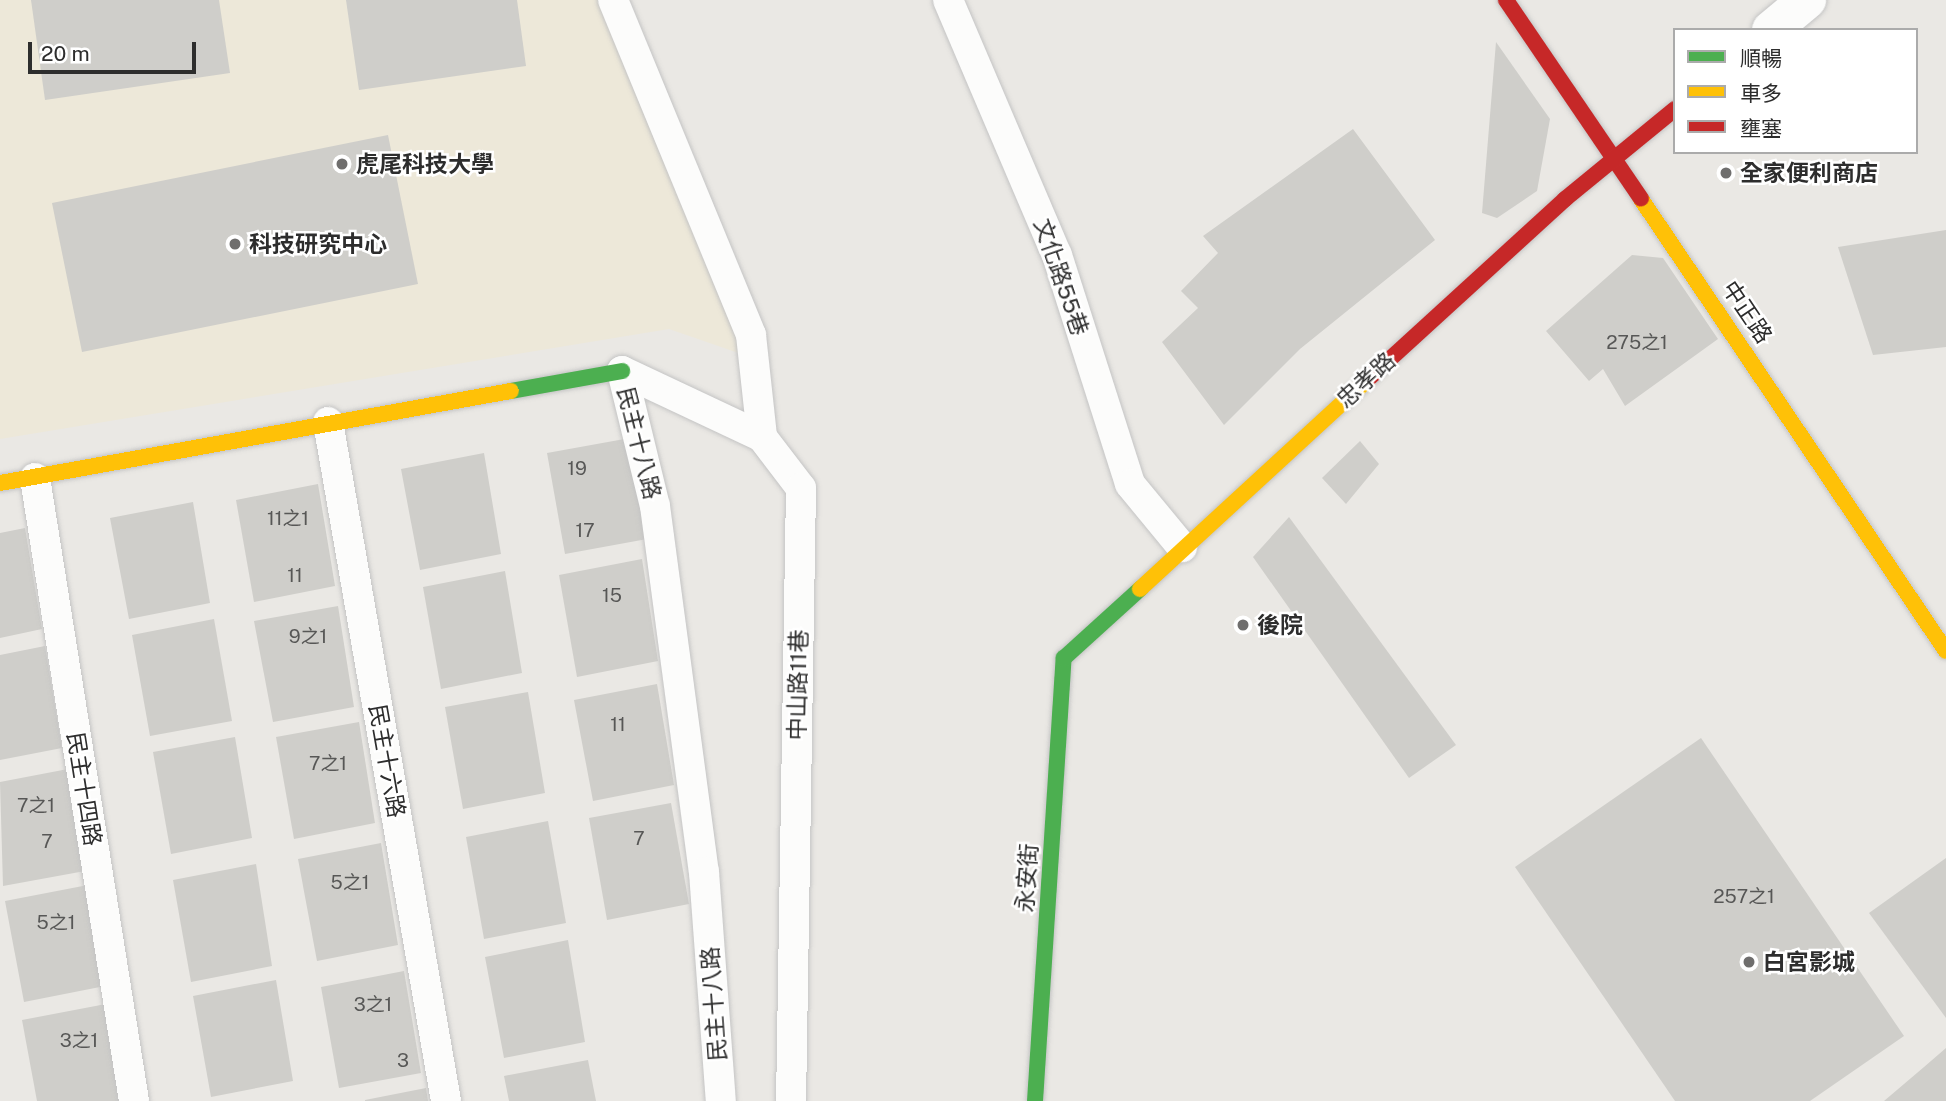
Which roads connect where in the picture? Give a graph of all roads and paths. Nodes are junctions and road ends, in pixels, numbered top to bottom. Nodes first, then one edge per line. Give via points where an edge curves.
1 (613, 0) edge
2 (948, 0) edge
3 (1506, 0) edge
4 (1807, 0) edge
5 (1773, 28) edge
6 (1673, 111) edge
7 (1616, 157) junction
8 (622, 371) junction
9 (328, 422) junction
10 (762, 437) junction
11 (35, 478) junction
12 (0, 483) edge
13 (1182, 547) junction
14 (1946, 651) edge
15 (1064, 658) joint
16 (134, 1101) edge
17 (446, 1101) edge
18 (721, 1101) edge
19 (791, 1101) edge
20 (1035, 1101) edge

1 - 10 lane via 751,335
2 - 13 lane, 文化路55巷 via 1057,255 1130,484
3 - 7 street, 中正路
4 - 5 street
6 - 7 street, 忠孝路
7 - 13 street, 忠孝路
7 - 14 street, 中正路
8 - 9 street, 民主十八路
8 - 10 lane, 中山路11巷
8 - 18 lane, 民主十八路 via 655,506 704,872
9 - 11 street, 民主十八路
9 - 17 lane, 民主十六路
10 - 19 lane, 中山路11巷 via 802,488
11 - 12 street, 民主十八路
11 - 16 lane, 民主十四路
13 - 15 street, 忠孝路
15 - 20 street, 永安街

